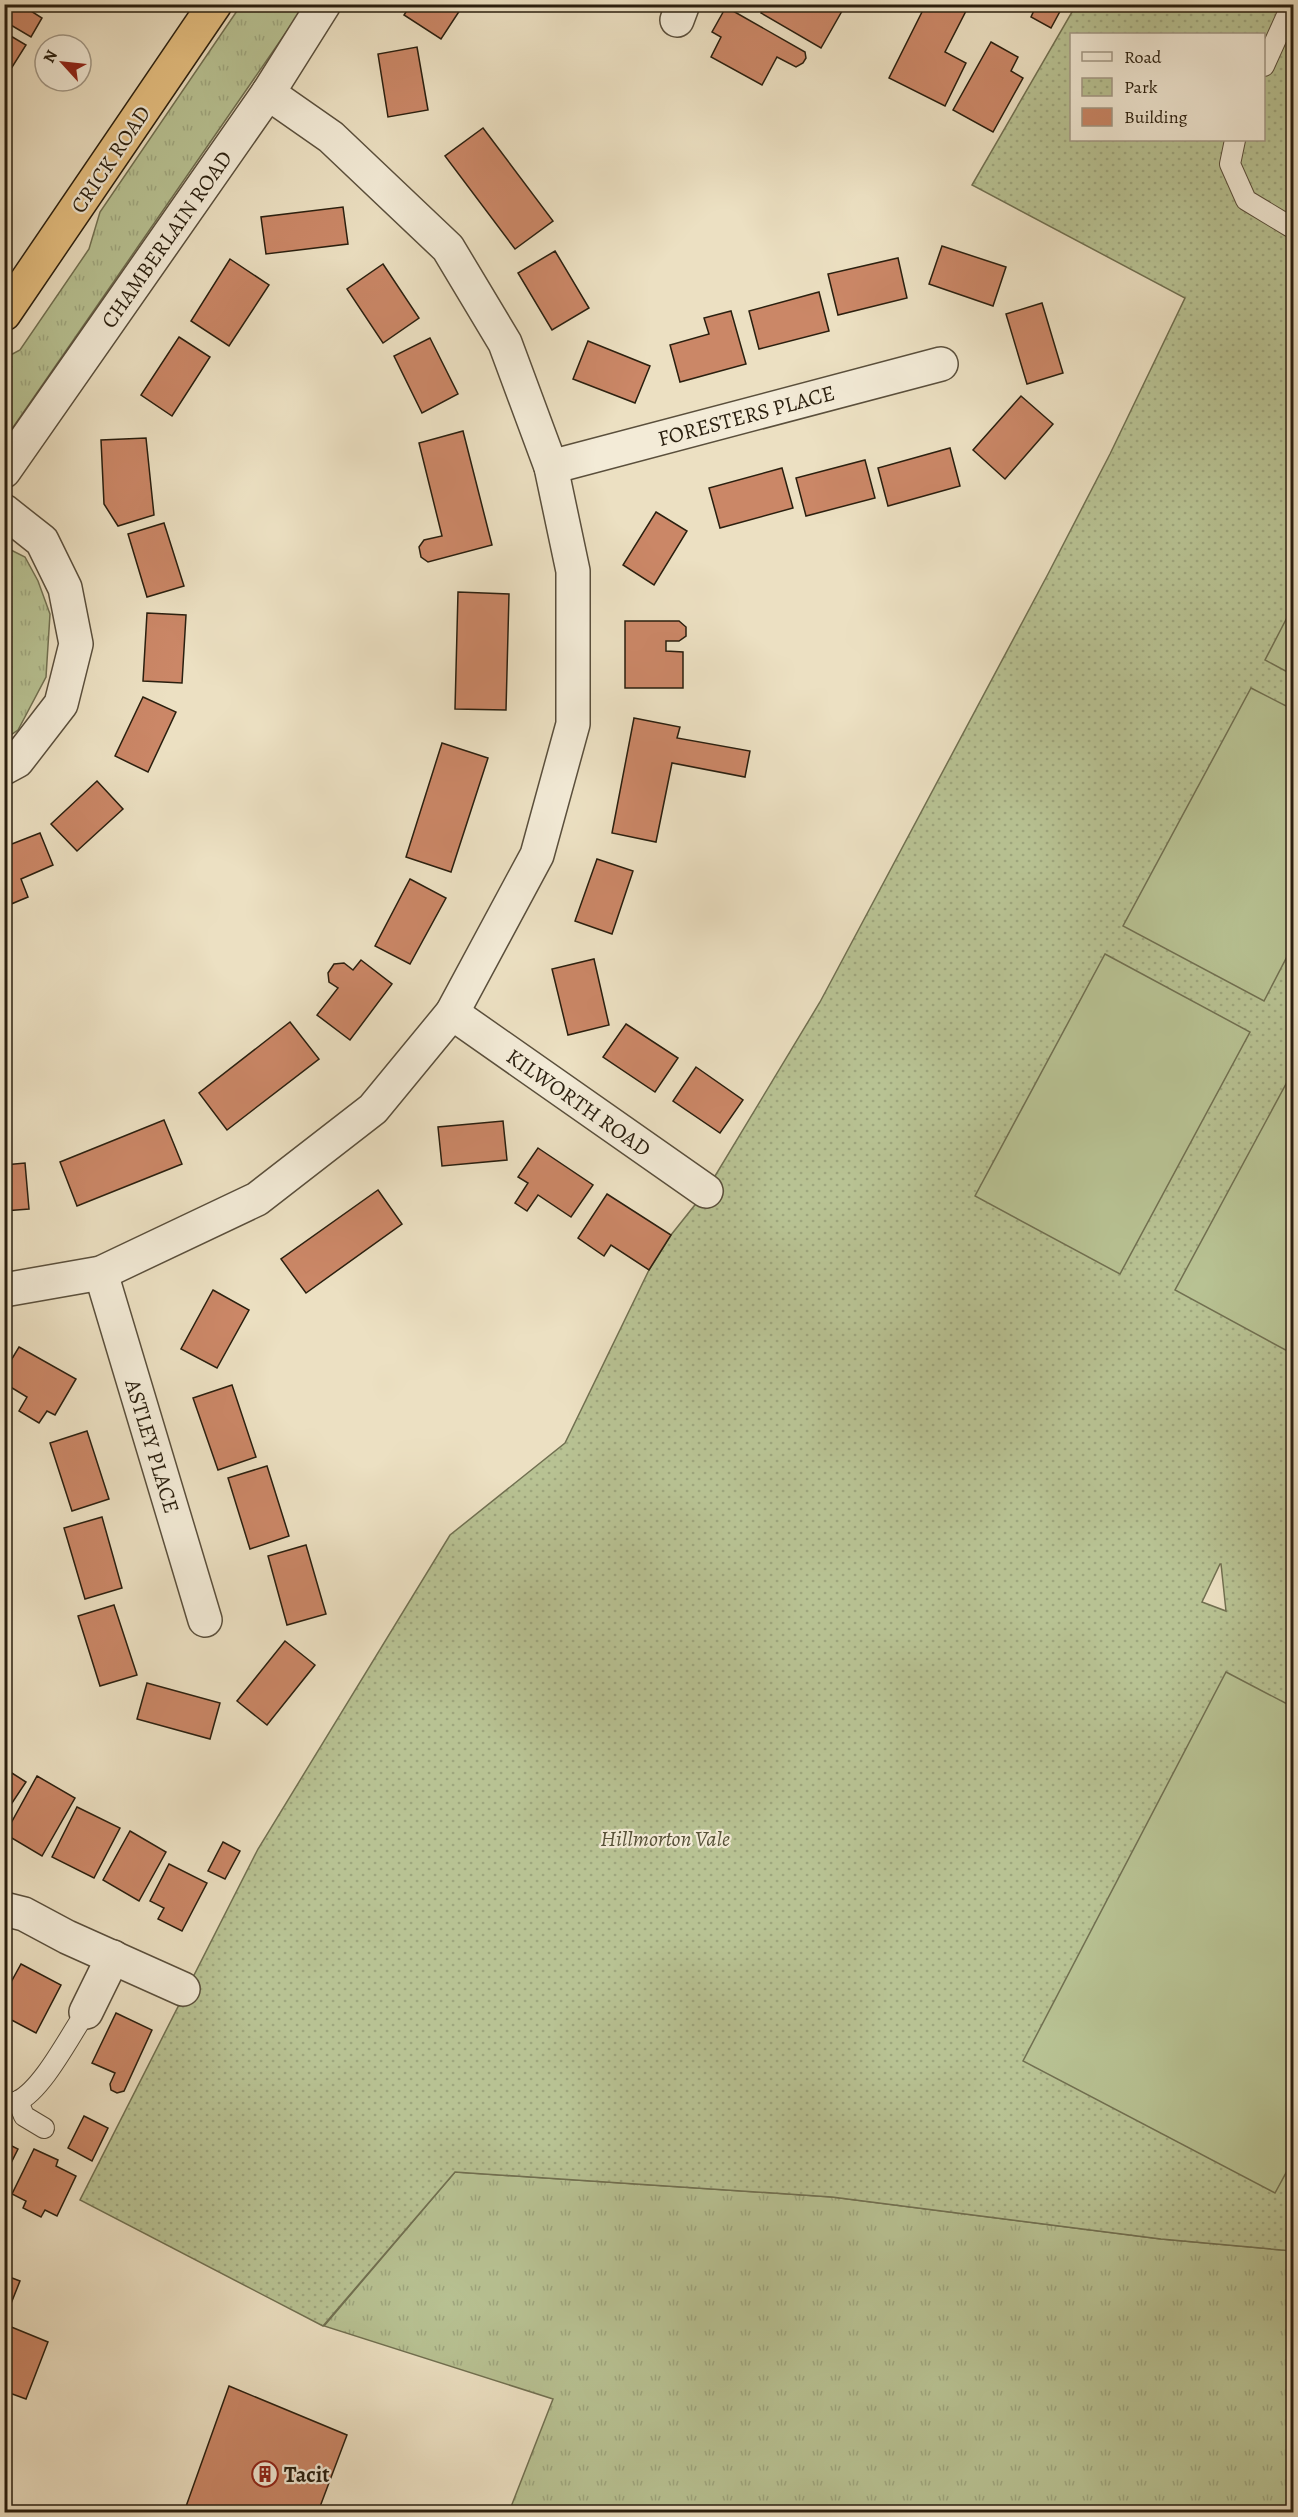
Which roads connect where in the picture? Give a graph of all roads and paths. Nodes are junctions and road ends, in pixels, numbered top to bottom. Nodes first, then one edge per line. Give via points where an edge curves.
1 (215, 4) edge
2 (324, 4) edge
3 (1292, 4) edge
4 (1265, 62) edge
5 (268, 93) junction
6 (1235, 141) edge
7 (1293, 229) edge
8 (4, 314) edge
9 (941, 364) dead end
10 (551, 467) junction
11 (4, 471) edge
12 (4, 511) edge
13 (4, 768) edge
14 (452, 1013) junction
15 (706, 1191) dead end
16 (101, 1273) junction
17 (4, 1290) edge
18 (205, 1620) dead end
19 (4, 1909) edge
20 (113, 1957) junction
21 (183, 1989) dead end
22 (86, 2012) joint
23 (11, 2103) edge
24 (44, 2128) dead end

1 - 8 highway, CRICK ROAD
2 - 5 street, CHAMBERLAIN ROAD
3 - 4 lane
5 - 10 street via 331,137 448,248 505,343
5 - 11 street, CHAMBERLAIN ROAD
6 - 7 lane via 1230,164 1246,200
9 - 10 street, FORESTERS PLACE
10 - 14 street via 573,571 573,724 537,855
12 - 13 street via 42,541 65,588 76,644 61,704 17,761
14 - 15 street, KILWORTH ROAD
14 - 16 street via 373,1109 257,1199
16 - 17 street
16 - 18 street, ASTLEY PLACE
19 - 20 street via 24,1914
20 - 21 street
20 - 22 street
22 - 23 lane via 50,2068 31,2091
23 - 24 lane

